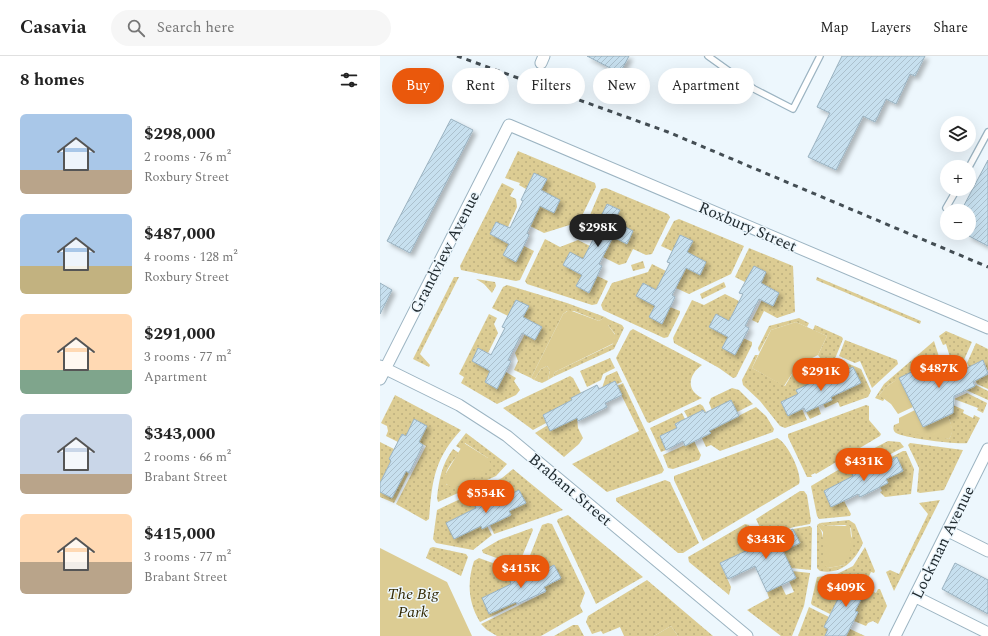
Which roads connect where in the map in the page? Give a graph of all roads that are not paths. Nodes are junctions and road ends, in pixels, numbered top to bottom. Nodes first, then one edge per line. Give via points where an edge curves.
1 (708, 56) edge
2 (820, 56) edge
3 (509, 125) joint
4 (988, 132) edge
5 (973, 160) edge
6 (988, 328) edge
7 (383, 367) edge
8 (380, 379) edge
9 (988, 449) edge
10 (984, 465) edge
11 (948, 531) junction
12 (988, 551) edge
13 (916, 597) junction
14 (988, 633) edge
15 (746, 636) edge
16 (895, 636) edge

1 - 2 lane via 754,89 793,109
3 - 6 street, Roxbury Street
3 - 7 street, Grandview Avenue
4 - 5 lane
7 - 8 street, Grandview Avenue
7 - 15 street, Brabant Street via 459,405 507,436
9 - 10 street, Lockman Avenue
10 - 11 street, Lockman Avenue
11 - 12 street
11 - 13 street, Lockman Avenue
13 - 14 street
13 - 16 street, Lockman Avenue

